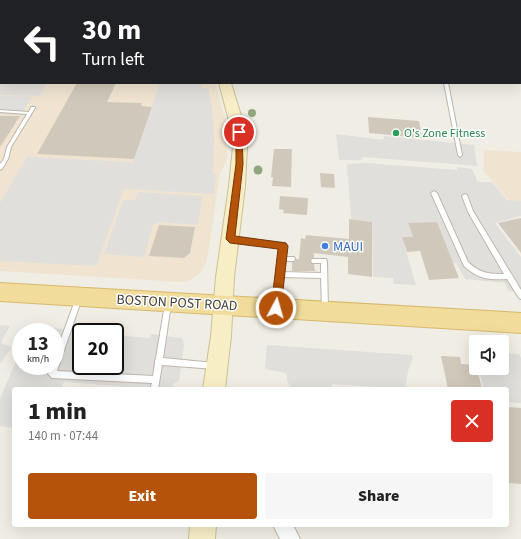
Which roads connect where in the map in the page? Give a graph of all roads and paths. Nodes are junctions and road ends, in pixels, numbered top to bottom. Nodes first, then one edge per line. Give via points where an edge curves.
1 (225, 84) edge
2 (446, 84) edge
3 (0, 111) edge
4 (460, 155) dead end
5 (0, 168) edge
6 (434, 193) dead end
7 (465, 196) dead end
8 (230, 239) junction
9 (282, 259) junction
10 (292, 260) dead end
11 (314, 261) dead end
12 (280, 274) junction
13 (324, 276) junction
14 (509, 276) junction
15 (0, 292) edge
16 (521, 296) edge
17 (80, 297) junction
18 (168, 301) junction
19 (222, 305) junction
20 (276, 308) junction
21 (325, 311) junction
22 (521, 323) edge
23 (64, 341) edge
24 (158, 361) junction
25 (217, 366) junction
26 (64, 375) edge
27 (156, 380) junction
28 (154, 387) edge
29 (214, 387) edge
30 (203, 527) edge
31 (283, 527) edge
32 (202, 539) edge
33 (291, 539) edge

1 - 8 main road via 239,132 240,147
2 - 4 lane
3 - 5 lane via 31,111 9,147
6 - 14 lane via 466,264 473,271 487,277
7 - 14 lane via 470,211
8 - 9 lane via 283,246
8 - 19 main road
9 - 10 lane
9 - 12 lane
11 - 13 lane via 324,261
12 - 13 lane
12 - 20 lane
13 - 21 lane
14 - 16 lane
15 - 17 main road, BOSTON POST ROAD
17 - 18 main road, BOSTON POST ROAD
17 - 23 lane
18 - 19 main road, BOSTON POST ROAD
18 - 24 lane
19 - 20 main road, BOSTON POST ROAD
19 - 25 main road
20 - 21 main road, BOSTON POST ROAD
21 - 22 main road, BOSTON POST ROAD
24 - 25 lane
24 - 27 lane
25 - 29 main road
26 - 27 lane
27 - 28 lane
30 - 32 main road
31 - 33 street

